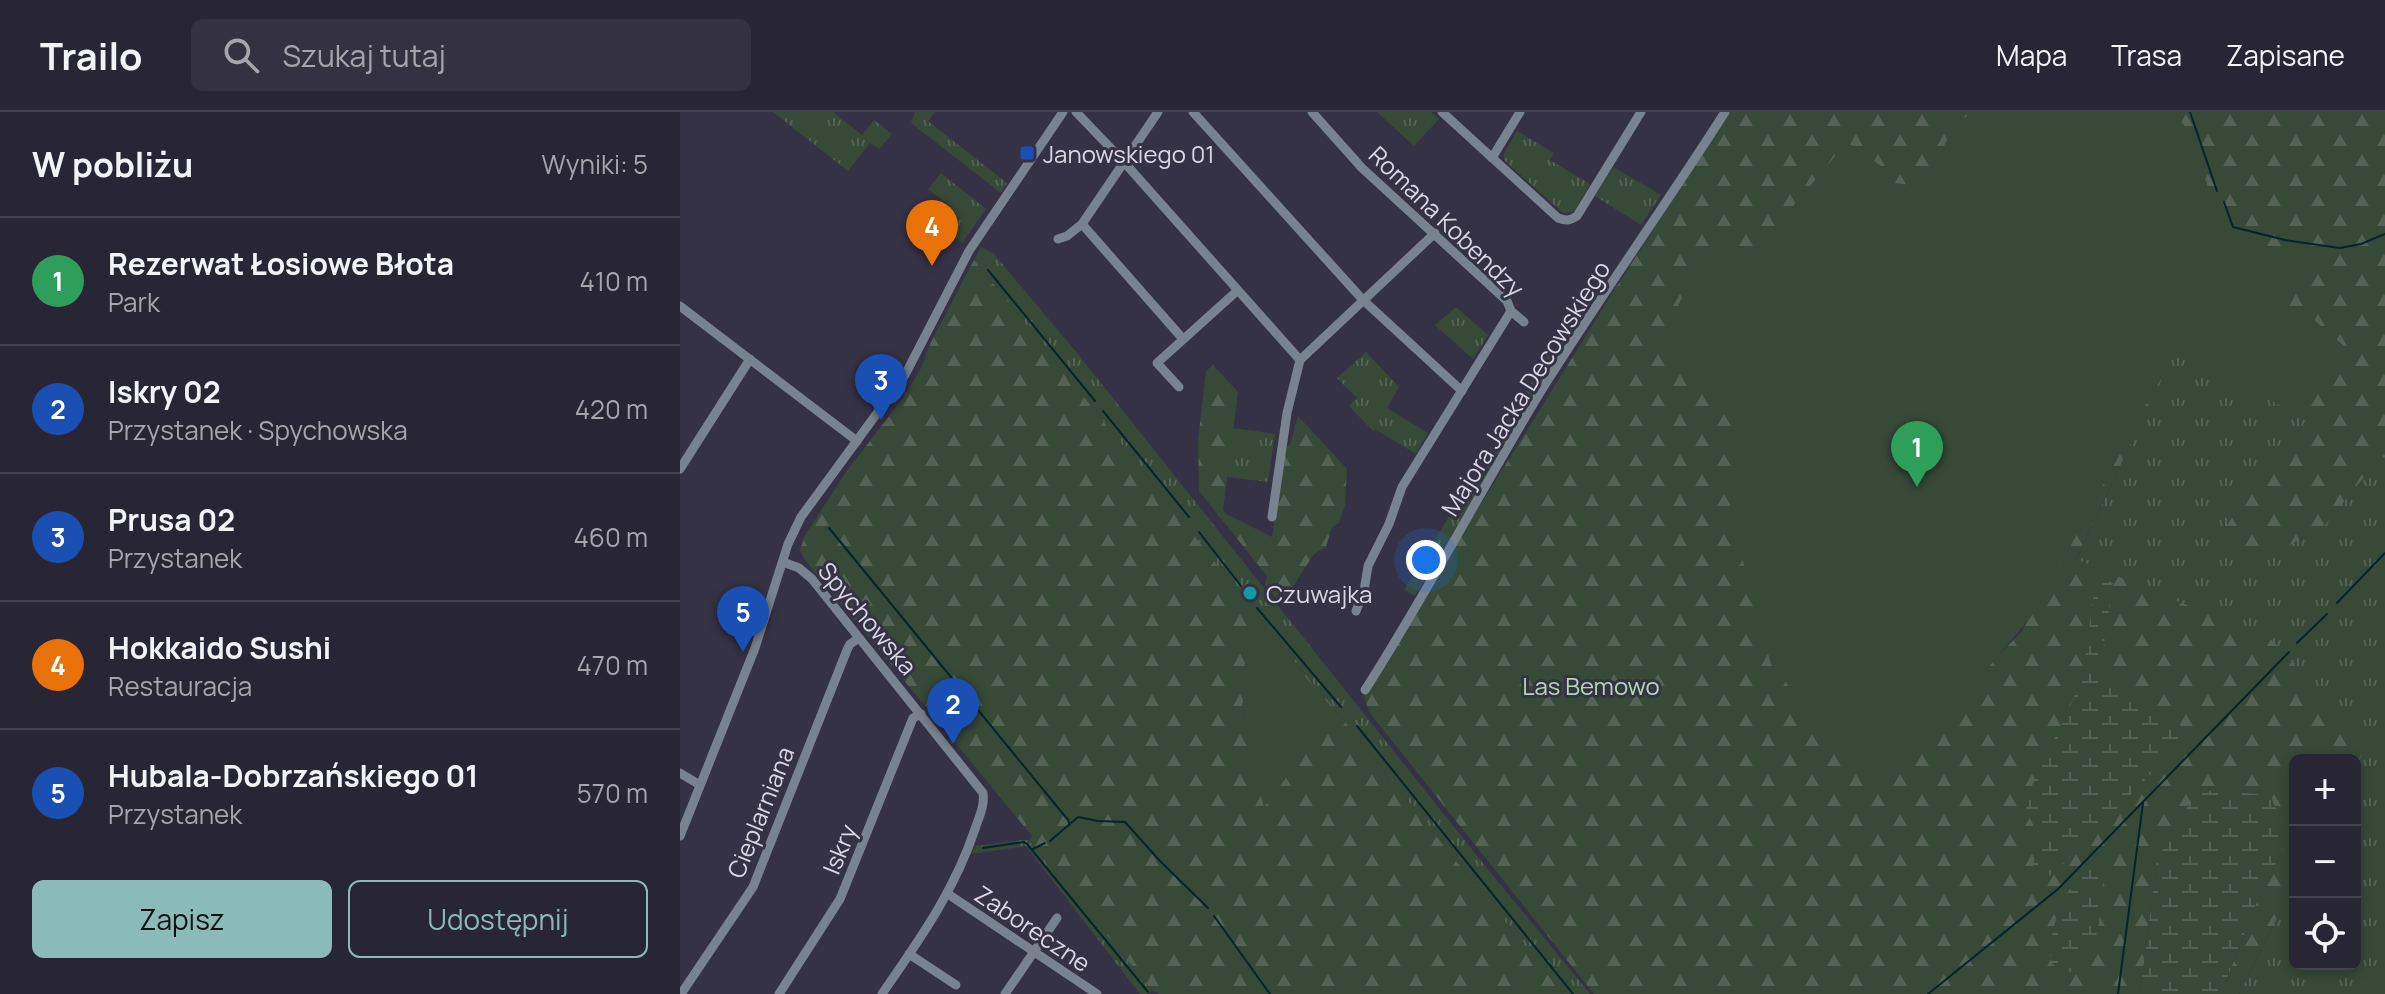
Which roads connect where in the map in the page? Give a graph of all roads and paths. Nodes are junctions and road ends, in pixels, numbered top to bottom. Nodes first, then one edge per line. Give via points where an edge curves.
1 (1063, 112) edge
2 (1076, 112) edge
3 (1158, 112) edge
4 (1193, 112) edge
5 (1312, 112) edge
6 (1442, 112) edge
7 (1520, 112) edge
8 (1641, 112) edge
9 (1725, 112) edge
10 (1492, 158) junction
11 (1123, 161) junction
12 (1082, 224) junction
13 (1435, 233) junction
14 (1058, 239) dead end
15 (1237, 291) junction
16 (1363, 300) junction
17 (680, 306) edge
18 (1511, 311) junction
19 (1524, 322) dead end
20 (1183, 339) junction
21 (750, 359) junction
22 (1300, 360) junction
23 (1179, 387) dead end
24 (1462, 391) junction
25 (857, 441) junction
26 (680, 469) edge
27 (1272, 517) dead end
28 (783, 562) junction
29 (1356, 611) dead end
30 (859, 638) junction
31 (1365, 690) dead end
32 (921, 714) junction
33 (680, 773) edge
34 (700, 785) junction
35 (680, 836) edge
36 (948, 894) junction
37 (1057, 918) dead end
38 (1033, 952) junction
39 (909, 954) junction
40 (956, 985) dead end
41 (681, 994) edge
42 (779, 994) edge
43 (882, 994) edge
44 (1005, 994) edge
45 (1097, 994) edge

1 - 25 street via 969,251 905,375
2 - 11 street
3 - 11 street
4 - 16 street
5 - 13 street, Romana Kobendzy via 1362,168
6 - 10 street
7 - 10 street
8 - 10 street via 1570,221 1558,218
9 - 31 street, Majora Jacka Decowskiego via 1543,389
11 - 12 street
11 - 15 street
12 - 14 street
12 - 20 street
13 - 16 street
13 - 18 street, Romana Kobendzy via 1507,301
15 - 20 street
15 - 22 street
16 - 22 street
16 - 24 street
17 - 21 street
18 - 19 street, Romana Kobendzy
18 - 24 street
20 - 23 street via 1157,363
21 - 25 street
21 - 26 street
22 - 27 street via 1282,438
24 - 29 street via 1399,493 1368,566
25 - 28 street via 801,517
28 - 30 street, Spychowska via 805,572
28 - 34 street
30 - 32 street, Spychowska
30 - 41 street, Cieplarniana via 847,650 753,887
32 - 36 street, Spychowska via 984,798
32 - 42 street, Iskry via 913,718 832,915
33 - 34 street
34 - 35 street
36 - 38 street, Zaboreczne
36 - 39 street, Spychowska
37 - 38 street
38 - 44 street
38 - 45 street, Zaboreczne
39 - 40 street
39 - 43 street, Spychowska

